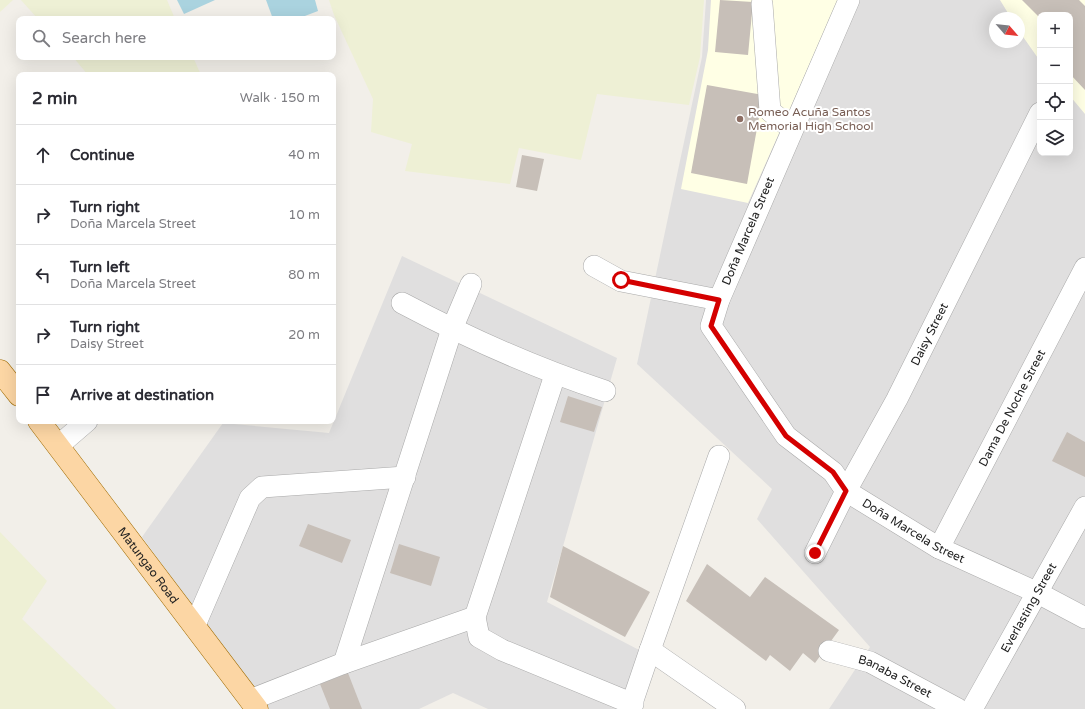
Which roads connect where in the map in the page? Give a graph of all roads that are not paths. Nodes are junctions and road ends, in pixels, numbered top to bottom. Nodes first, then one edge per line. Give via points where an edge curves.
1 (849, 0) edge
2 (762, 4) dead end
3 (1037, 119) edge
4 (793, 128) junction
5 (594, 266) dead end
6 (1085, 268) edge
7 (472, 284) dead end
8 (719, 300) junction
9 (402, 303) dead end
10 (452, 329) junction
11 (0, 371) edge
12 (555, 375) junction
13 (16, 391) edge
14 (605, 391) dead end
15 (41, 424) edge
16 (83, 424) edge
17 (58, 446) junction
18 (719, 456) dead end
19 (405, 477) junction
20 (846, 491) junction
21 (1085, 507) edge
22 (939, 548) junction
23 (815, 553) dead end
24 (1038, 594) junction
25 (475, 617) junction
26 (1085, 618) edge
27 (195, 625) junction
28 (650, 650) junction
29 (829, 651) dead end
30 (344, 663) junction
31 (254, 705) edge
32 (632, 706) edge
33 (735, 709) edge
34 (958, 709) edge
35 (972, 709) edge

1 - 4 street, Doña Marcela Street
2 - 4 street via 770,111
3 - 20 street, Daisy Street via 897,399
4 - 8 street, Doña Marcela Street
5 - 8 street via 621,280
6 - 22 street, Dama De Noche Street
7 - 10 street
8 - 20 street, Doña Marcela Street via 711,326 786,436 833,472
9 - 10 street
10 - 12 street
10 - 19 street
11 - 13 main road
12 - 14 street
12 - 25 street
15 - 17 main road, Matungao Road
16 - 17 street
17 - 27 main road, Matungao Road
18 - 28 street
19 - 27 street via 262,487 250,498
19 - 30 street
20 - 22 street, Doña Marcela Street
20 - 23 street, Daisy Street
21 - 24 street, Everlasting Street
22 - 24 street, Doña Marcela Street
24 - 26 street, Doña Marcela Street
24 - 35 street, Everlasting Street
25 - 30 street
25 - 32 street via 479,637 502,650
27 - 31 main road, Matungao Road
28 - 32 street
28 - 33 street
29 - 34 street, Banaba Street via 870,662
30 - 31 street

